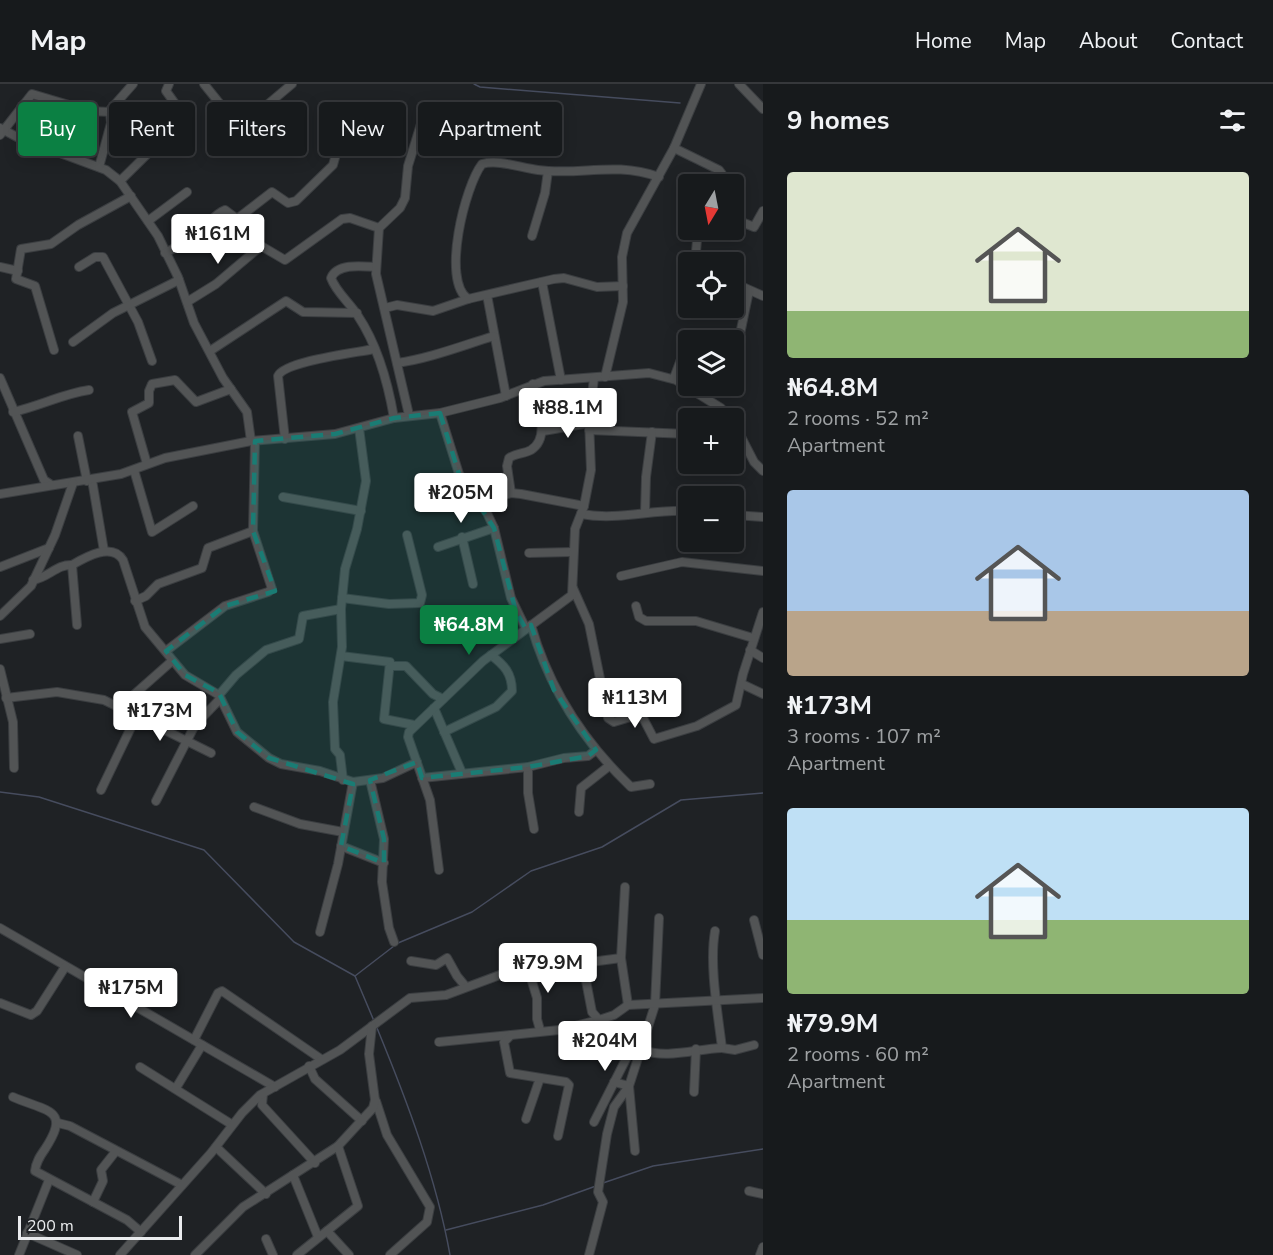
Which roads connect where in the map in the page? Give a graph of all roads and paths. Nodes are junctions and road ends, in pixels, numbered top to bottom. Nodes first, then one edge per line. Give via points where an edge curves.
1 (133, 84) edge
2 (169, 84) edge
3 (204, 84) edge
4 (292, 84) edge
5 (701, 84) edge
6 (739, 84) edge
7 (118, 102) edge
8 (219, 102) edge
9 (271, 102) edge
10 (763, 110) edge
11 (109, 112) edge
12 (109, 130) edge
13 (1, 131) edge
14 (418, 134) edge
15 (674, 148) junction
16 (335, 156) edge
17 (99, 167) junction
18 (548, 171) junction
19 (722, 174) edge
20 (659, 177) junction
21 (120, 181) junction
22 (187, 192) dead end
23 (131, 196) junction
24 (763, 212) edge
25 (237, 219) junction
26 (148, 221) junction
27 (744, 223) edge
28 (379, 228) junction
29 (532, 236) dead end
30 (261, 246) junction
31 (165, 253) junction
32 (0, 267) edge
33 (79, 267) dead end
34 (376, 267) junction
35 (18, 271) junction
36 (179, 280) junction
37 (542, 282) junction
38 (622, 286) junction
39 (744, 288) edge
40 (749, 291) junction
41 (487, 295) junction
42 (763, 296) edge
43 (468, 299) junction
44 (187, 302) junction
45 (129, 306) junction
46 (385, 308) junction
47 (357, 313) junction
48 (741, 330) edge
49 (494, 336) junction
50 (74, 342) dead end
51 (374, 349) junction
52 (54, 350) dead end
53 (210, 351) junction
54 (152, 361) dead end
55 (397, 363) junction
56 (678, 367) edge
57 (605, 376) junction
58 (0, 378) edge
59 (594, 378) junction
60 (674, 378) junction
61 (561, 380) junction
62 (533, 384) junction
63 (2, 389) edge
64 (231, 389) junction
65 (89, 390) dead end
66 (506, 396) junction
67 (721, 408) edge
68 (14, 412) junction
69 (440, 413) junction
70 (409, 415) junction
71 (394, 417) junction
72 (589, 426) junction
73 (359, 428) junction
74 (543, 431) junction
75 (652, 432) junction
76 (678, 433) edge
77 (78, 436) dead end
78 (285, 439) junction
79 (253, 441) junction
80 (744, 444) edge
81 (147, 464) junction
82 (134, 470) junction
83 (763, 471) edge
84 (90, 480) junction
85 (73, 483) junction
86 (50, 484) junction
87 (511, 493) junction
88 (0, 494) edge
89 (283, 497) dead end
90 (480, 503) junction
91 (193, 506) dead end
92 (583, 510) junction
93 (361, 511) junction
94 (678, 511) edge
95 (645, 513) junction
96 (744, 516) edge
97 (763, 517) edge
98 (494, 528) junction
99 (253, 531) junction
100 (407, 535) dead end
101 (462, 537) junction
102 (438, 547) dead end
103 (49, 548) junction
104 (104, 551) junction
105 (572, 552) junction
106 (529, 553) dead end
107 (72, 565) junction
108 (0, 567) edge
109 (763, 571) edge
110 (621, 576) dead end
111 (33, 580) junction
112 (473, 584) dead end
113 (573, 588) junction
114 (342, 598) junction
115 (135, 602) junction
116 (636, 606) dead end
117 (341, 609) junction
118 (763, 612) edge
119 (0, 616) edge
120 (77, 625) dead end
121 (528, 627) junction
122 (30, 634) dead end
123 (753, 638) junction
124 (0, 639) edge
125 (750, 650) junction
126 (166, 651) junction
127 (491, 655) junction
128 (341, 656) junction
129 (763, 658) edge
130 (172, 661) junction
131 (391, 666) junction
132 (0, 669) edge
133 (742, 684) junction
134 (763, 694) edge
135 (220, 697) junction
136 (6, 698) junction
137 (443, 699) junction
138 (120, 707) junction
139 (434, 708) junction
140 (137, 716) junction
141 (414, 726) junction
142 (444, 732) junction
143 (186, 742) junction
144 (596, 750) junction
145 (211, 753) dead end
146 (417, 762) junction
147 (609, 766) junction
148 (528, 767) junction
149 (14, 768) dead end
150 (462, 773) junction
151 (422, 778) junction
152 (343, 780) junction
153 (370, 780) junction
154 (353, 782) junction
155 (650, 784) dead end
156 (101, 790) dead end
157 (156, 801) dead end
158 (254, 807) dead end
159 (579, 812) dead end
160 (534, 830) dead end
161 (344, 832) junction
162 (341, 846) junction
163 (384, 863) junction
164 (439, 870) dead end
165 (625, 887) dead end
166 (659, 918) dead end
167 (754, 920) dead end
168 (0, 928) edge
169 (715, 931) dead end
170 (320, 932) dead end
171 (394, 942) dead end
172 (763, 955) edge
173 (621, 958) junction
174 (411, 961) dead end
175 (583, 963) junction
176 (527, 965) junction
177 (65, 967) junction
178 (466, 987) junction
179 (763, 998) edge
180 (717, 1000) junction
181 (0, 1003) edge
182 (628, 1005) junction
183 (654, 1005) junction
184 (599, 1020) junction
185 (372, 1026) junction
186 (540, 1030) junction
187 (511, 1035) junction
188 (439, 1042) dead end
189 (198, 1043) junction
190 (754, 1045) dead end
191 (642, 1047) junction
192 (722, 1048) junction
193 (696, 1049) junction
194 (321, 1059) junction
195 (309, 1066) junction
196 (140, 1067) dead end
197 (540, 1078) junction
198 (614, 1082) junction
199 (629, 1086) junction
200 (275, 1087) junction
201 (176, 1088) junction
202 (694, 1092) dead end
203 (263, 1094) junction
204 (13, 1097) dead end
205 (375, 1100) junction
206 (526, 1119) dead end
207 (362, 1121) junction
208 (594, 1122) dead end
209 (58, 1124) junction
210 (231, 1125) junction
211 (558, 1136) dead end
212 (338, 1146) junction
213 (216, 1147) junction
214 (116, 1151) junction
215 (635, 1151) dead end
216 (315, 1163) junction
217 (293, 1175) junction
218 (50, 1180) junction
219 (182, 1185) junction
220 (748, 1191) dead end
221 (266, 1194) junction
222 (763, 1194) edge
223 (93, 1202) junction
224 (327, 1231) junction
225 (141, 1232) junction
226 (27, 1233) junction
227 (318, 1237) junction
228 (266, 1239) dead end
229 (763, 1247) edge
230 (19, 1255) edge
231 (77, 1255) edge
232 (120, 1255) edge
233 (195, 1255) edge
234 (273, 1255) edge
235 (297, 1255) edge
236 (349, 1255) edge
237 (390, 1255) edge
238 (589, 1255) edge
239 (760, 1255) edge

1 - 7 street
2 - 21 street via 167,94 181,112 182,120
3 - 8 street
4 - 9 street
5 - 15 street
6 - 10 street
11 - 13 street via 89,111 32,94
12 - 17 street
13 - 17 street
14 - 28 street via 408,166 403,204
15 - 19 street
15 - 20 street
16 - 25 street via 333,165 297,201 288,203 272,192
17 - 21 street
18 - 20 street via 630,168
18 - 29 street
18 - 43 street via 486,163 480,167 463,212 455,267 459,288
20 - 38 street via 627,233
21 - 23 street
22 - 26 street
23 - 26 street
23 - 35 street via 51,244 24,247
24 - 27 street via 754,227
25 - 30 street via 248,236
25 - 31 street via 222,211 202,230
26 - 31 street
28 - 30 street via 345,218 285,260
28 - 34 street
30 - 44 street via 216,284
31 - 36 street
32 - 35 street
33 - 45 street via 95,257 103,257
34 - 46 street
34 - 47 street via 343,268 332,275 332,282
35 - 52 street via 17,280 35,286
36 - 44 street
36 - 45 street
37 - 38 street via 564,278 597,287
37 - 41 street
37 - 61 street
38 - 57 street via 620,316
39 - 40 street
40 - 42 street
40 - 48 street
41 - 43 street
41 - 49 street
43 - 46 street via 433,311 397,305
44 - 53 street
45 - 50 street
45 - 54 street
46 - 55 street
47 - 51 street
47 - 53 street via 303,312 285,302
49 - 55 street via 431,358
49 - 66 street
51 - 71 street
51 - 78 street via 297,363 281,370 278,376
53 - 64 street
55 - 70 street
56 - 60 street
57 - 59 street
57 - 60 street via 649,373
58 - 63 street
59 - 61 street
59 - 72 street
60 - 67 street
61 - 62 street
62 - 66 street
62 - 74 street
63 - 68 street
64 - 79 street via 247,412
64 - 81 street via 196,402 175,380 152,384 149,403 132,412
65 - 68 street via 60,395
66 - 69 street
68 - 86 street via 44,480
69 - 70 street
69 - 90 street via 454,463
70 - 71 street
71 - 73 street
72 - 74 street
72 - 75 street
72 - 92 street via 591,470
73 - 78 street
73 - 93 street via 366,481
74 - 87 street via 533,448 509,458
75 - 76 street
75 - 95 street
77 - 84 street
78 - 79 street
79 - 81 street
79 - 99 street
80 - 83 street
81 - 82 street
82 - 84 street
82 - 91 street via 152,532
84 - 85 street
84 - 104 street
85 - 86 street
85 - 103 street
86 - 88 street
87 - 90 street
87 - 92 street via 534,495
89 - 93 street
90 - 98 street
92 - 95 street via 605,518
92 - 105 street
93 - 114 street via 345,568
94 - 95 street
96 - 97 street
98 - 101 street
98 - 121 street via 516,612
99 - 115 street via 208,548 202,568 158,584
99 - 126 street via 272,589 225,606
100 - 114 street via 422,595 420,603
101 - 102 street
101 - 112 street
103 - 108 street
103 - 111 street
104 - 107 street
104 - 115 street via 120,555
105 - 106 street
105 - 113 street
107 - 111 street via 64,565 45,579
107 - 120 street
109 - 110 street via 682,562
111 - 119 street
113 - 121 street via 566,601
113 - 133 street via 589,624 611,721 642,716 651,738 657,739 698,726 734,707
114 - 117 street
115 - 126 street via 145,627
116 - 123 street via 639,616 646,621 696,621
117 - 128 street
117 - 135 street via 302,616 299,639 266,650 236,675
118 - 123 street
121 - 127 street
121 - 144 street via 554,690
122 - 124 street
123 - 125 street
125 - 129 street
125 - 133 street
126 - 130 street
127 - 137 street
127 - 142 street via 512,678 512,691 496,707
128 - 131 street via 389,661
128 - 152 street via 333,696 332,730
130 - 135 street via 185,675
130 - 138 street
131 - 137 street via 406,666
131 - 141 street via 384,719
132 - 136 street
133 - 134 street
135 - 143 street via 195,725
135 - 152 street via 237,732 269,758
136 - 138 street via 57,692 83,695
136 - 149 street via 13,722
137 - 139 street
138 - 140 street
139 - 141 street
139 - 142 street
140 - 143 street
140 - 156 street
141 - 146 street via 408,736
142 - 150 street
143 - 145 street
143 - 157 street
144 - 147 street
144 - 148 street via 588,756
146 - 151 street
146 - 153 street
147 - 155 street via 631,787
147 - 159 street via 581,788
148 - 150 street
148 - 160 street
150 - 151 street
151 - 164 street via 430,800
152 - 154 street
153 - 154 street
153 - 163 street via 384,839
154 - 161 street
158 - 161 street via 300,824
161 - 162 street
162 - 163 street
162 - 170 street
163 - 171 street via 382,882
165 - 173 street
166 - 183 street
167 - 172 street
168 - 177 street
169 - 180 street
173 - 175 street
173 - 182 street
174 - 178 street via 436,964 447,958
175 - 176 street via 574,955
175 - 184 street via 592,1011
176 - 178 street
176 - 186 street via 537,998
177 - 181 street via 31,1016
177 - 189 street
178 - 185 street via 446,995 410,998
179 - 180 street
180 - 183 street
180 - 192 street
182 - 183 street
182 - 184 street
183 - 191 street
184 - 186 street via 560,1030
185 - 194 street
185 - 205 street via 369,1054
186 - 187 street
187 - 188 street
187 - 197 street via 504,1042 510,1073
189 - 194 street via 222,991
189 - 200 street
189 - 201 street
190 - 192 street via 735,1050
191 - 193 street via 651,1053
191 - 198 street via 627,1057
191 - 199 street
192 - 193 street
193 - 202 street
194 - 195 street
195 - 200 street
195 - 207 street via 315,1079
196 - 201 street
197 - 206 street
197 - 211 street via 569,1085
198 - 199 street
198 - 208 street
199 - 215 street
199 - 238 street via 614,1107 607,1134 598,1192 603,1202
200 - 203 street
201 - 210 street
203 - 210 street
203 - 216 street via 262,1106
204 - 209 street via 49,1112
205 - 207 street
205 - 237 street via 387,1135 430,1207 427,1222
207 - 212 street
209 - 214 street via 70,1126
209 - 218 street via 36,1164 35,1171
210 - 213 street
212 - 216 street
212 - 224 street via 358,1206
213 - 219 street
213 - 221 street
214 - 219 street
214 - 223 street via 101,1170 103,1181
216 - 217 street
217 - 221 street
217 - 227 street
218 - 223 street
218 - 226 street
219 - 225 street
220 - 222 street
221 - 233 street via 243,1207
223 - 225 street
224 - 227 street
224 - 236 street
225 - 232 street
226 - 230 street
226 - 231 street
227 - 235 street
228 - 234 street
229 - 239 street

